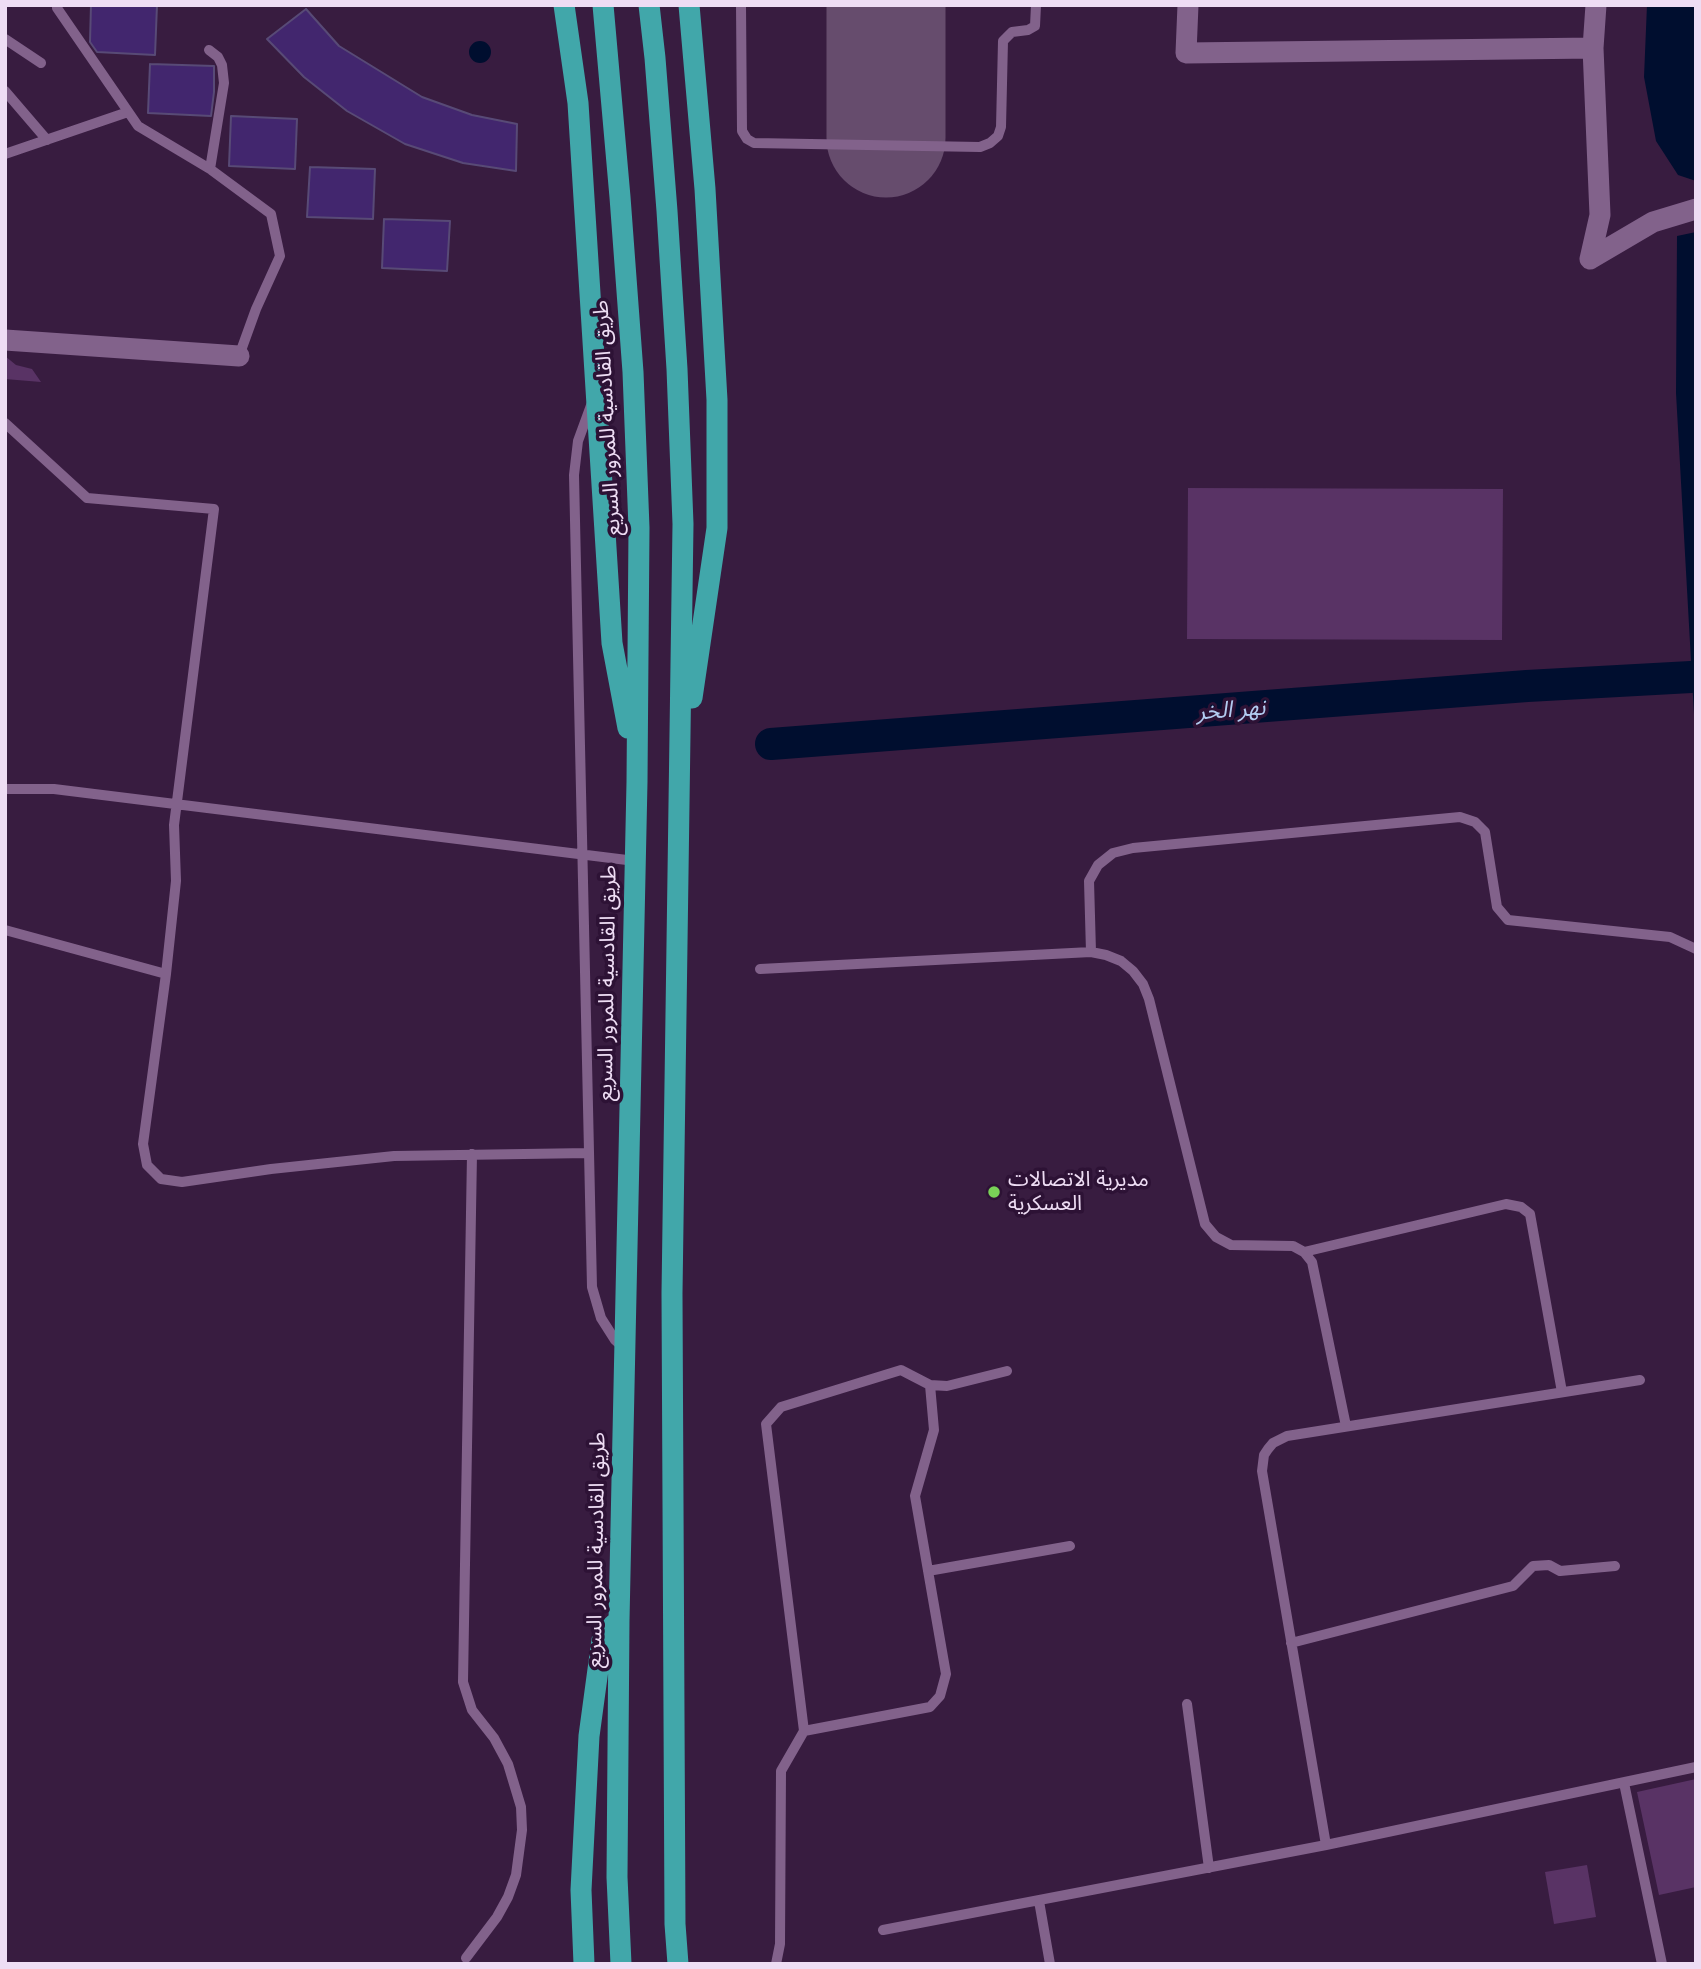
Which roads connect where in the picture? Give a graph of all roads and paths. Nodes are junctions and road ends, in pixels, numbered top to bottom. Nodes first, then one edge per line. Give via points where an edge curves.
1 (57, 5) edge
2 (564, 5) edge
3 (603, 5) edge
4 (649, 5) edge
5 (689, 5) edge
6 (741, 5) edge
7 (1037, 5) edge
8 (1188, 5) edge
9 (1596, 5) edge
10 (5, 39) edge
11 (1593, 48) junction
12 (209, 50) dead end
13 (41, 63) dead end
14 (5, 91) edge
15 (128, 112) junction
16 (47, 140) junction
17 (5, 154) edge
18 (210, 169) junction
19 (1696, 209) edge
20 (5, 340) edge
21 (239, 356) joint
22 (597, 392) junction
23 (5, 423) edge
24 (680, 779) junction
25 (637, 782) junction
26 (5, 789) edge
27 (177, 804) junction
28 (583, 856) junction
29 (635, 861) junction
30 (5, 930) edge
31 (1696, 950) edge
32 (1091, 952) junction
33 (760, 969) dead end
34 (166, 974) junction
35 (589, 1153) junction
36 (472, 1154) junction
37 (1304, 1252) junction
38 (625, 1349) junction
39 (1007, 1371) dead end
40 (1640, 1380) dead end
41 (930, 1385) junction
42 (1562, 1392) junction
43 (1346, 1426) junction
44 (1070, 1546) dead end
45 (1615, 1566) dead end
46 (928, 1571) junction
47 (619, 1620) junction
48 (1291, 1643) junction
49 (1186, 1704) dead end
50 (804, 1731) junction
51 (1696, 1767) edge
52 (1624, 1783) junction
53 (1326, 1845) junction
54 (1209, 1868) junction
55 (1039, 1901) junction
56 (675, 1924) junction
57 (883, 1930) dead end
58 (466, 1958) dead end
59 (584, 1964) edge
60 (621, 1964) edge
61 (678, 1964) edge
62 (690, 1964) edge
63 (776, 1964) edge
64 (1050, 1964) edge
65 (1662, 1964) edge

1 - 15 lane
2 - 22 highway via 578,103
3 - 25 highway, طريق القادسية للمرور السريع via 633,372 639,528
4 - 24 highway via 676,342 683,524
5 - 24 highway via 717,400 717,515
6 - 7 lane via 742,131 747,139 754,143 980,147 998,136 1001,127 1003,41 1012,32 1035,26
8 - 11 street via 1186,53
9 - 11 street
10 - 13 lane
11 - 19 street via 1600,215 1590,259 1653,222
12 - 18 lane via 222,65 224,83
14 - 16 lane
15 - 16 lane
15 - 18 lane via 138,126
16 - 17 lane
18 - 21 lane via 271,214 280,256
20 - 21 street
22 - 25 highway via 612,642
22 - 28 lane via 583,424 574,475
23 - 27 lane via 87,498 214,509
24 - 56 highway via 672,1293
25 - 29 highway, طريق القادسية للمرور السريع
26 - 27 lane via 54,789
27 - 28 lane
27 - 34 lane via 176,881
28 - 29 lane
28 - 35 lane
29 - 38 highway, طريق القادسية للمرور السريع
30 - 34 lane
31 - 32 lane via 1670,937 1508,920 1497,907 1485,832 1460,817 1113,853 1098,865 1089,881
32 - 33 lane
32 - 37 lane via 1121,961 1143,984 1205,1224 1231,1245 1293,1246
34 - 36 lane via 143,1144 147,1165 162,1179 182,1182 394,1156
35 - 36 lane
35 - 38 lane via 594,1297 607,1330
36 - 58 lane via 463,1682 472,1710 508,1764 521,1807 522,1830 508,1897
37 - 42 lane via 1506,1204 1521,1207 1530,1214
37 - 43 lane via 1314,1268
38 - 47 highway, طريق القادسية للمرور السريع
39 - 41 lane via 947,1386
40 - 42 lane
41 - 46 lane via 934,1430 915,1496
41 - 50 lane via 901,1370 781,1407 766,1424
42 - 43 lane
43 - 48 lane via 1287,1436 1273,1443 1264,1455 1262,1471
44 - 46 lane
45 - 48 lane via 1560,1571 1549,1564 1533,1566 1513,1586
46 - 50 lane via 946,1674 940,1696 930,1707
47 - 59 highway via 602,1640 589,1736 581,1891
47 - 60 highway, طريق القادسية للمرور السريع
48 - 53 lane
49 - 54 lane
50 - 63 lane via 781,1771
51 - 52 lane
52 - 53 lane
52 - 65 lane
53 - 54 lane
54 - 55 lane
55 - 57 lane
55 - 64 lane
56 - 61 highway
56 - 62 highway

